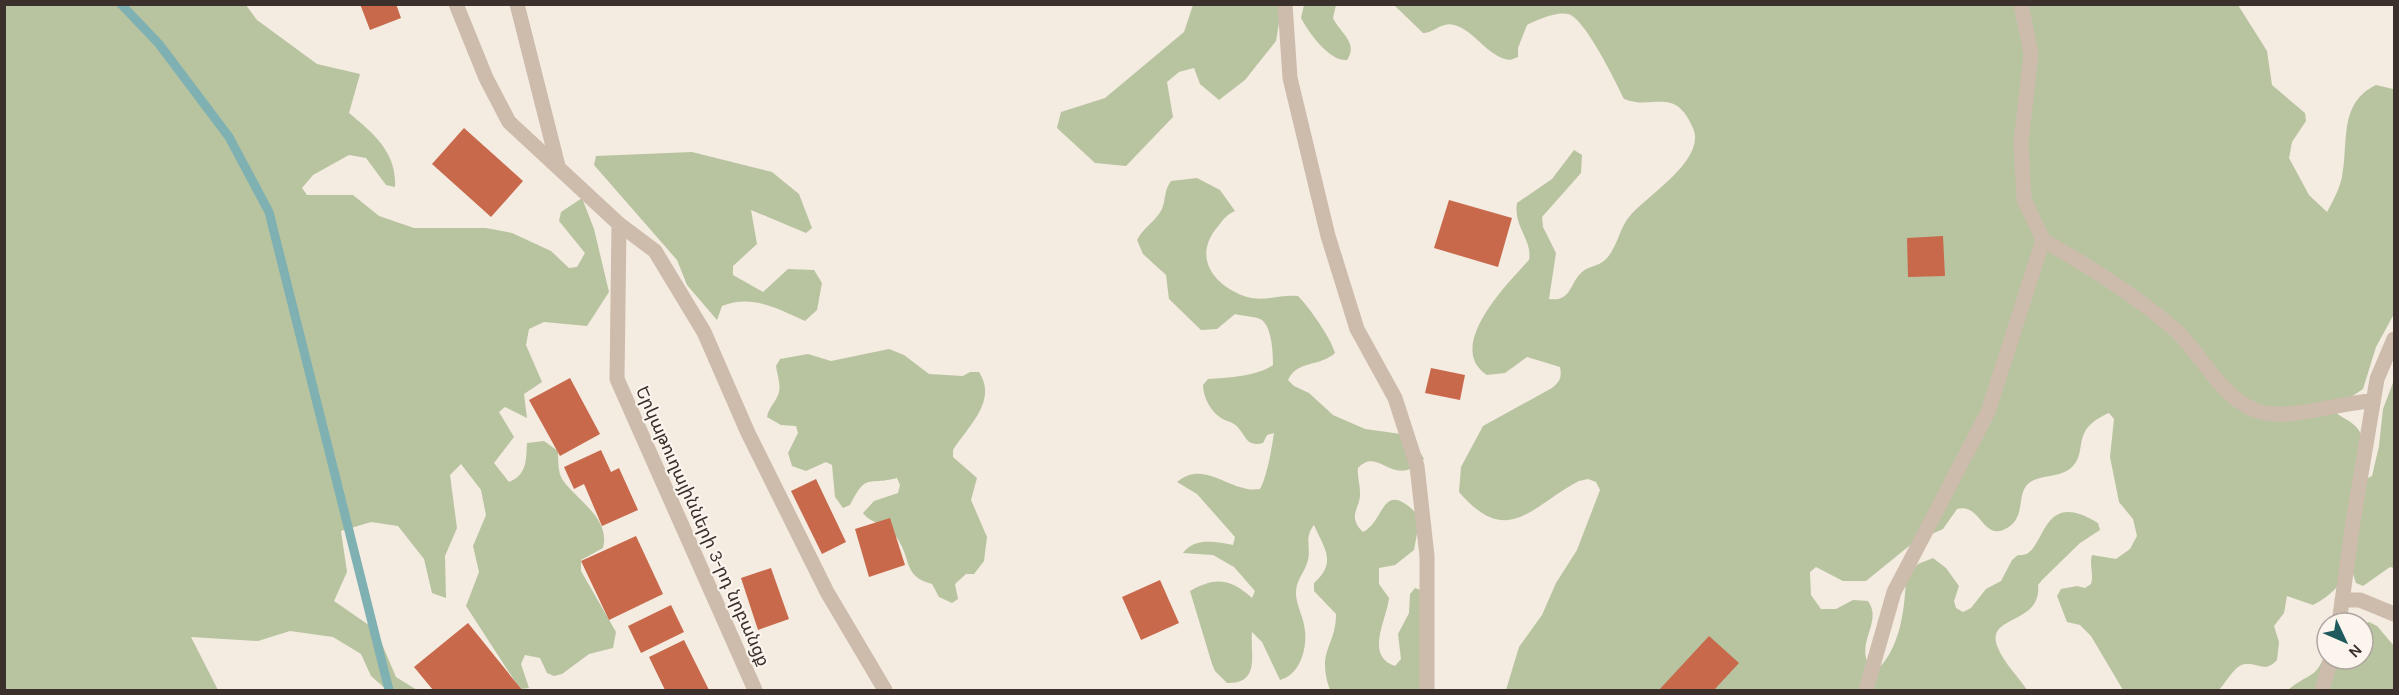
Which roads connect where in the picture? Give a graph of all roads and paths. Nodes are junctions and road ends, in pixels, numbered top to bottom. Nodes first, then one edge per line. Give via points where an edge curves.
1 (456, 4) edge
2 (517, 4) edge
3 (1285, 4) edge
4 (2021, 4) edge
5 (558, 166) junction
6 (619, 224) junction
7 (2043, 240) junction
8 (2394, 339) edge
9 (2373, 401) junction
10 (2342, 600) junction
11 (2341, 611) edge
12 (2394, 614) edge
13 (2328, 671) edge
14 (755, 690) edge
15 (885, 690) edge
16 (1427, 690) edge
17 (1866, 690) edge
18 (2322, 690) edge

1 - 5 street via 481,67 509,122
2 - 5 street
3 - 16 street via 1290,78 1328,236 1357,329 1395,398 1417,466 1427,556
4 - 7 street via 2031,54 2021,142 2024,199
5 - 6 street
6 - 14 street, Երկաթուղայինների 3-րդ նրբանցք via 617,379
6 - 15 street via 655,251 704,332 748,434 822,582
7 - 9 street via 2100,274 2173,328 2234,399 2265,413
7 - 17 street via 1988,412 1894,592
8 - 9 street via 2377,379
9 - 10 street
10 - 11 street
10 - 12 street via 2360,600
13 - 18 street

